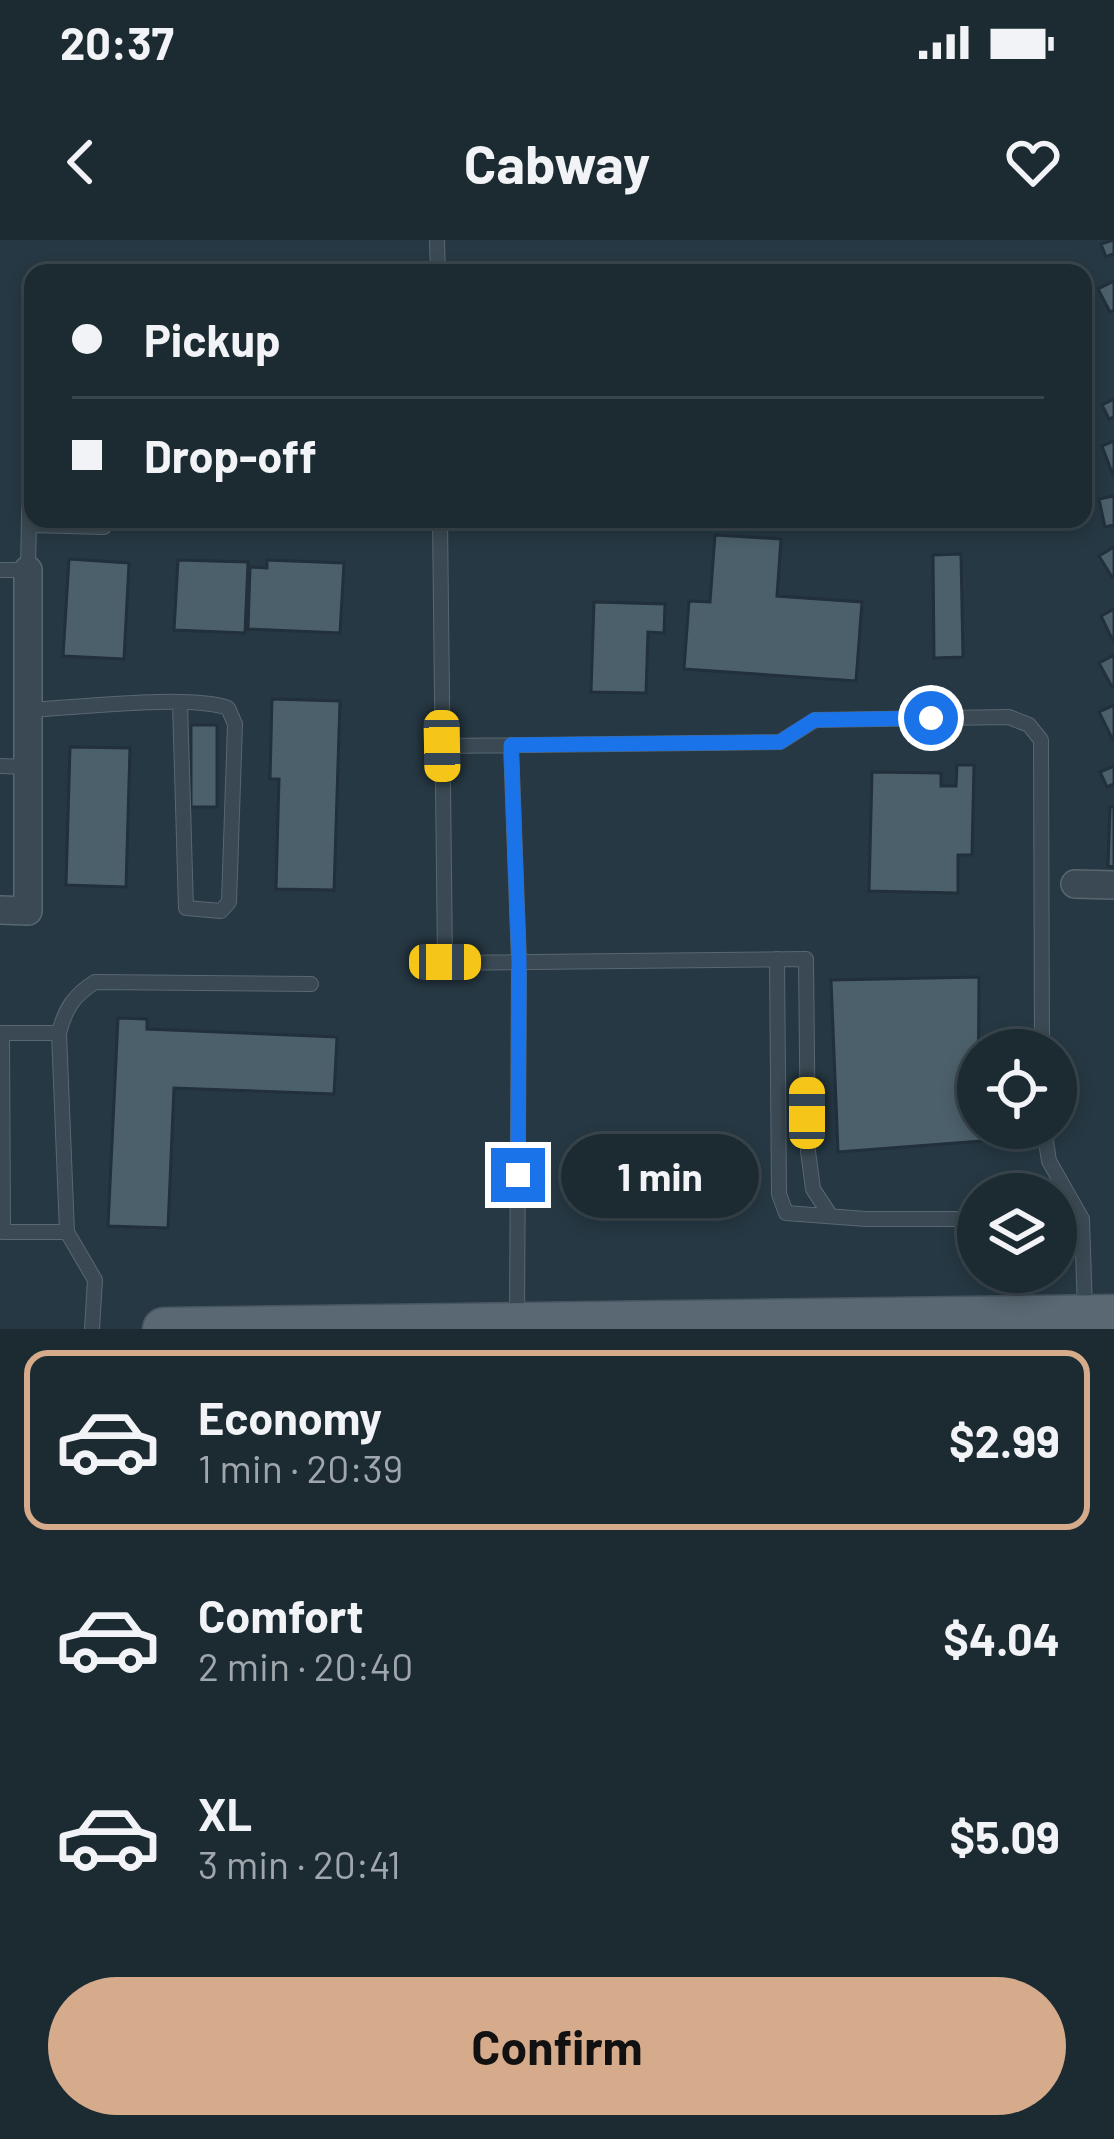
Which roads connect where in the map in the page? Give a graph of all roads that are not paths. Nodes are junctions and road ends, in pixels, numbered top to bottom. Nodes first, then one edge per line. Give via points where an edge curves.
1 (28, 528) edge
2 (440, 528) edge
3 (14, 570) edge
4 (180, 704) junction
5 (28, 710) junction
6 (511, 745) junction
7 (442, 746) junction
8 (14, 766) edge
9 (1076, 884) dead end
10 (1114, 885) edge
11 (0, 910) edge
12 (777, 959) junction
13 (519, 962) junction
14 (311, 984) dead end
15 (1042, 1029) edge
16 (59, 1033) junction
17 (1047, 1149) edge
18 (830, 1215) junction
19 (957, 1218) edge
20 (1077, 1219) edge
21 (1082, 1219) junction
22 (68, 1232) junction
23 (1099, 1317) edge
24 (518, 1324) junction
25 (261, 1328) edge
26 (92, 1329) edge
27 (164, 1329) edge

1 - 3 lane
2 - 7 lane
3 - 5 street
4 - 4 lane via 228,708 235,724 229,902 220,910 186,908
4 - 5 lane
5 - 8 street
6 - 7 lane
6 - 13 lane
6 - 15 lane via 780,742 814,720 1009,717 1029,725 1041,740
7 - 13 lane via 445,962
8 - 11 street via 28,911
9 - 10 street
12 - 13 lane
12 - 18 lane via 806,959 808,1151 814,1189
12 - 18 lane via 779,1194 786,1213
13 - 24 lane
14 - 16 lane via 95,982 77,993
16 - 22 lane
16 - 22 lane via 2,1034 3,1232
17 - 21 lane
18 - 19 lane
20 - 21 lane
21 - 23 lane
22 - 26 lane via 95,1280
23 - 24 main road
24 - 25 main road
25 - 27 main road

